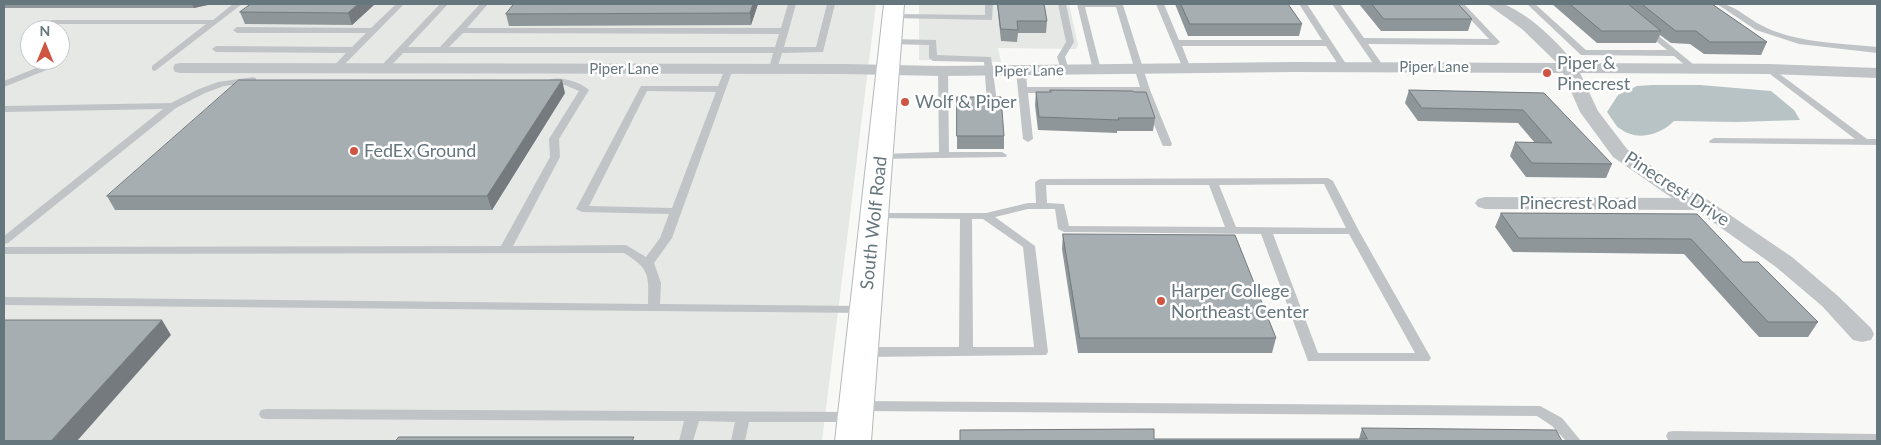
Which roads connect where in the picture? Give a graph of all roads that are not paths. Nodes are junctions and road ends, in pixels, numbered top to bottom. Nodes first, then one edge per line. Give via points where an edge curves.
1 (238, 4) edge
2 (400, 4) edge
3 (444, 4) edge
4 (484, 4) edge
5 (792, 4) edge
6 (831, 4) edge
7 (989, 4) edge
8 (1062, 4) edge
9 (1160, 4) edge
10 (1303, 4) edge
11 (1336, 4) edge
12 (1460, 4) edge
13 (1495, 4) edge
14 (1531, 4) edge
15 (1721, 4) edge
16 (893, 10) edge
17 (70, 22) edge
18 (214, 22) junction
19 (1638, 22) edge
20 (237, 30) dead end
21 (277, 30) junction
22 (460, 30) junction
23 (373, 31) junction
24 (784, 31) junction
25 (1362, 41) junction
26 (891, 42) junction
27 (1177, 43) junction
28 (1328, 43) junction
29 (216, 49) dead end
30 (254, 49) junction
31 (354, 50) junction
32 (402, 50) junction
33 (442, 50) junction
34 (778, 50) junction
35 (1877, 50) edge
36 (1676, 54) junction
37 (1344, 67) junction
38 (1380, 67) junction
39 (154, 68) dead end
40 (181, 68) dead end
41 (336, 68) junction
42 (384, 68) junction
43 (1569, 68) junction
44 (730, 69) junction
45 (773, 69) junction
46 (1187, 69) junction
47 (1695, 69) junction
48 (1769, 69) junction
49 (39, 70) edge
50 (889, 70) junction
51 (1065, 70) junction
52 (1098, 70) junction
53 (1140, 70) junction
54 (943, 71) junction
55 (990, 71) junction
56 (1021, 71) junction
57 (1877, 73) edge
58 (267, 80) edge
59 (536, 82) edge
60 (4, 84) edge
61 (644, 88) joint
62 (722, 89) junction
63 (1023, 90) junction
64 (1144, 90) junction
65 (992, 102) edge
66 (173, 106) junction
67 (4, 108) edge
68 (1028, 139) dead end
69 (1714, 141) dead end
70 (1865, 142) junction
71 (1877, 142) edge
72 (1167, 144) dead end
73 (944, 155) junction
74 (1002, 156) dead end
75 (881, 157) junction
76 (1213, 182) junction
77 (1485, 202) dead end
78 (1700, 204) junction
79 (1042, 206) junction
80 (582, 209) joint
81 (676, 211) junction
82 (875, 215) junction
83 (966, 215) junction
84 (986, 216) junction
85 (1232, 231) junction
86 (1266, 231) junction
87 (1353, 231) junction
88 (4, 241) edge
89 (505, 249) junction
90 (4, 250) edge
91 (648, 263) junction
92 (4, 301) edge
93 (654, 308) junction
94 (866, 310) junction
95 (1862, 334) dead end
96 (862, 352) junction
97 (966, 352) junction
98 (266, 414) dead end
99 (693, 416) junction
100 (743, 416) junction
101 (855, 421) edge
102 (1675, 439) edge
103 (1744, 439) edge
104 (1877, 439) edge
105 (686, 441) edge
106 (738, 441) edge
107 (1574, 441) edge

1 - 18 lane
2 - 23 lane
3 - 32 lane
4 - 22 lane
5 - 24 lane
6 - 34 lane via 820,50
7 - 16 lane via 989,18
8 - 51 lane via 1070,42 1062,57
9 - 27 lane
10 - 28 lane
11 - 25 lane
12 - 25 lane via 1496,42
13 - 43 street, Pinecrest Drive via 1528,26 1558,53
14 - 36 lane via 1584,53
15 - 35 lane via 1759,28 1802,42
16 - 26 main road, South Wolf Road
17 - 18 lane
18 - 39 lane
19 - 36 lane
20 - 21 lane
21 - 23 lane
21 - 30 lane
22 - 24 lane
22 - 33 lane
23 - 31 lane
24 - 34 lane
25 - 38 lane
26 - 50 main road, South Wolf Road
26 - 55 lane via 933,42 933,58 988,59
27 - 28 lane
27 - 46 lane
28 - 37 lane
29 - 30 lane
30 - 31 lane
31 - 41 lane
32 - 33 lane
32 - 42 lane
33 - 34 lane
34 - 45 lane
36 - 47 lane
37 - 38 street, Piper Lane
37 - 46 street, Piper Lane
38 - 43 street, Piper Lane
40 - 41 street, Piper Lane
41 - 42 street, Piper Lane
42 - 44 street, Piper Lane
43 - 47 street, Piper Lane
43 - 78 street, Pinecrest Drive via 1589,112 1620,153 1676,192
44 - 45 street, Piper Lane
44 - 62 lane
45 - 50 street, Piper Lane
46 - 53 street, Piper Lane
47 - 48 street, Piper Lane
48 - 57 street, Piper Lane
48 - 70 lane
49 - 60 lane
50 - 54 street, Piper Lane
50 - 75 main road, South Wolf Road
51 - 52 street, Piper Lane
51 - 56 street, Piper Lane
52 - 53 street, Piper Lane
52 - 53 lane via 1080,6 1119,5
53 - 64 lane
54 - 55 street, Piper Lane
54 - 73 lane
55 - 56 street, Piper Lane
55 - 65 lane
56 - 63 lane
58 - 66 lane via 237,80 208,87
59 - 89 lane via 566,82 584,90 554,139 555,157
61 - 62 lane
61 - 80 lane
62 - 81 lane
63 - 64 lane
63 - 68 lane
64 - 72 lane
66 - 67 lane
66 - 88 lane
69 - 70 lane
70 - 71 lane
73 - 74 lane
73 - 75 lane
75 - 82 main road, South Wolf Road
76 - 79 lane via 1040,182
76 - 85 lane
76 - 87 lane via 1328,181
77 - 78 street, Pinecrest Road
78 - 95 street, Pinecrest Drive via 1784,262 1830,301
79 - 84 lane
79 - 85 lane via 1060,206 1064,229
80 - 81 lane
81 - 91 lane via 666,238
82 - 83 lane
82 - 94 main road, South Wolf Road
83 - 84 lane
83 - 97 lane
84 - 97 lane via 1029,246 1041,352
85 - 86 lane
86 - 87 lane
86 - 87 lane via 1313,358 1424,358
89 - 90 lane
89 - 91 lane via 626,249
91 - 93 lane via 656,283
92 - 93 lane
93 - 94 lane
94 - 96 main road, South Wolf Road
96 - 97 lane
96 - 101 main road, South Wolf Road
98 - 99 lane
99 - 100 lane
99 - 105 lane
100 - 101 lane
100 - 106 lane
101 - 107 lane via 1540,411 1557,422
102 - 103 lane
103 - 104 lane

